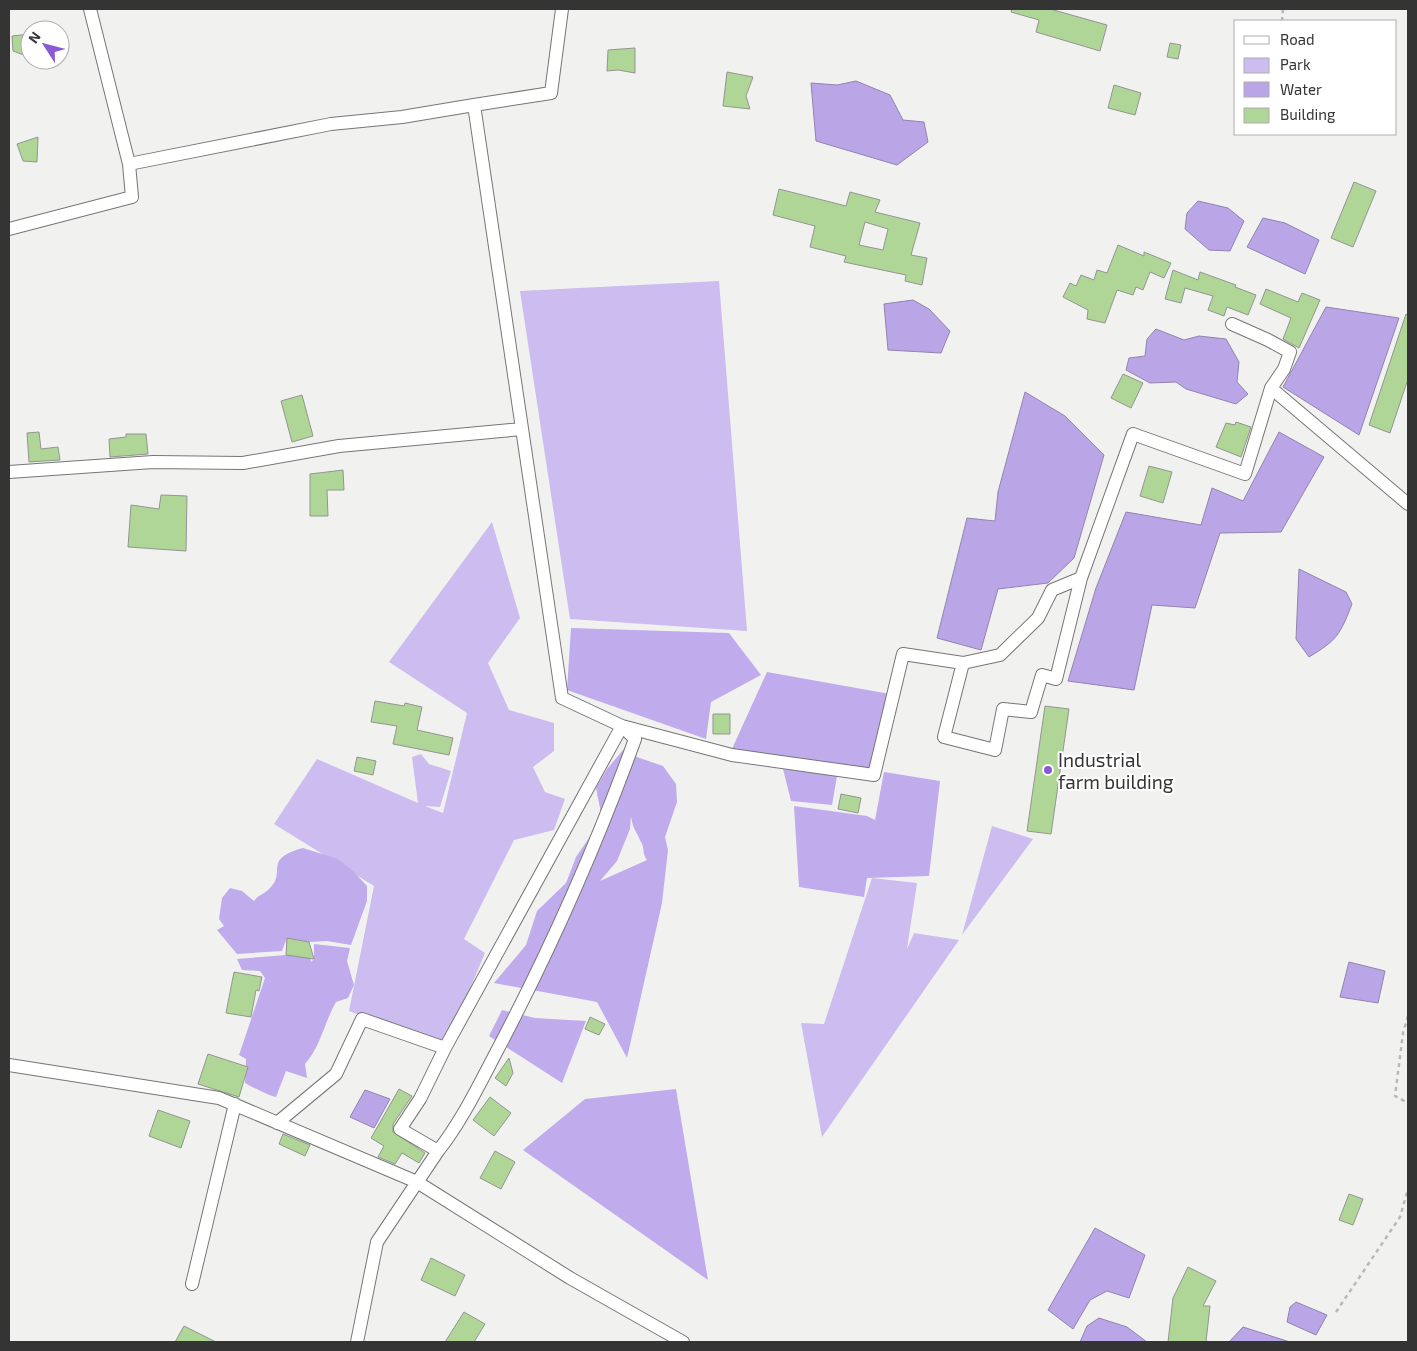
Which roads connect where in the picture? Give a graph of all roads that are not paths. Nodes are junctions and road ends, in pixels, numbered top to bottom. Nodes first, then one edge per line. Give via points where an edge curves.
1 (90, 9) edge
2 (562, 9) edge
3 (474, 105) junction
4 (129, 164) junction
5 (9, 229) edge
6 (1232, 324) dead end
7 (1271, 388) junction
8 (522, 429) junction
9 (9, 472) edge
10 (1408, 504) edge
11 (1081, 578) junction
12 (963, 663) junction
13 (622, 726) junction
14 (445, 1048) junction
15 (9, 1065) edge
16 (235, 1104) junction
17 (277, 1122) junction
18 (438, 1151) junction
19 (417, 1182) junction
20 (192, 1284) dead end
21 (357, 1342) edge
22 (683, 1342) edge

1 - 4 street
2 - 3 street via 551,93
3 - 4 street via 331,124
3 - 8 street
4 - 5 street via 132,197
6 - 7 street via 1290,352 1284,369
7 - 10 street
7 - 11 street via 1245,474 1133,434
8 - 9 street via 339,446 244,463 153,462
8 - 13 street via 562,698
11 - 12 street via 1052,590 1038,618 1000,655
11 - 12 street via 1056,679 1042,675 1031,712 1003,709 995,750 944,737
12 - 13 street via 903,654 874,775 732,756
13 - 14 street
13 - 18 street via 635,739 583,870 522,1003 481,1081
14 - 17 street via 362,1019 336,1074
14 - 18 street via 420,1099 400,1129
15 - 16 street via 219,1098
16 - 17 street
16 - 20 street
17 - 19 street
18 - 19 street
19 - 21 street via 377,1242
19 - 22 street via 570,1278

